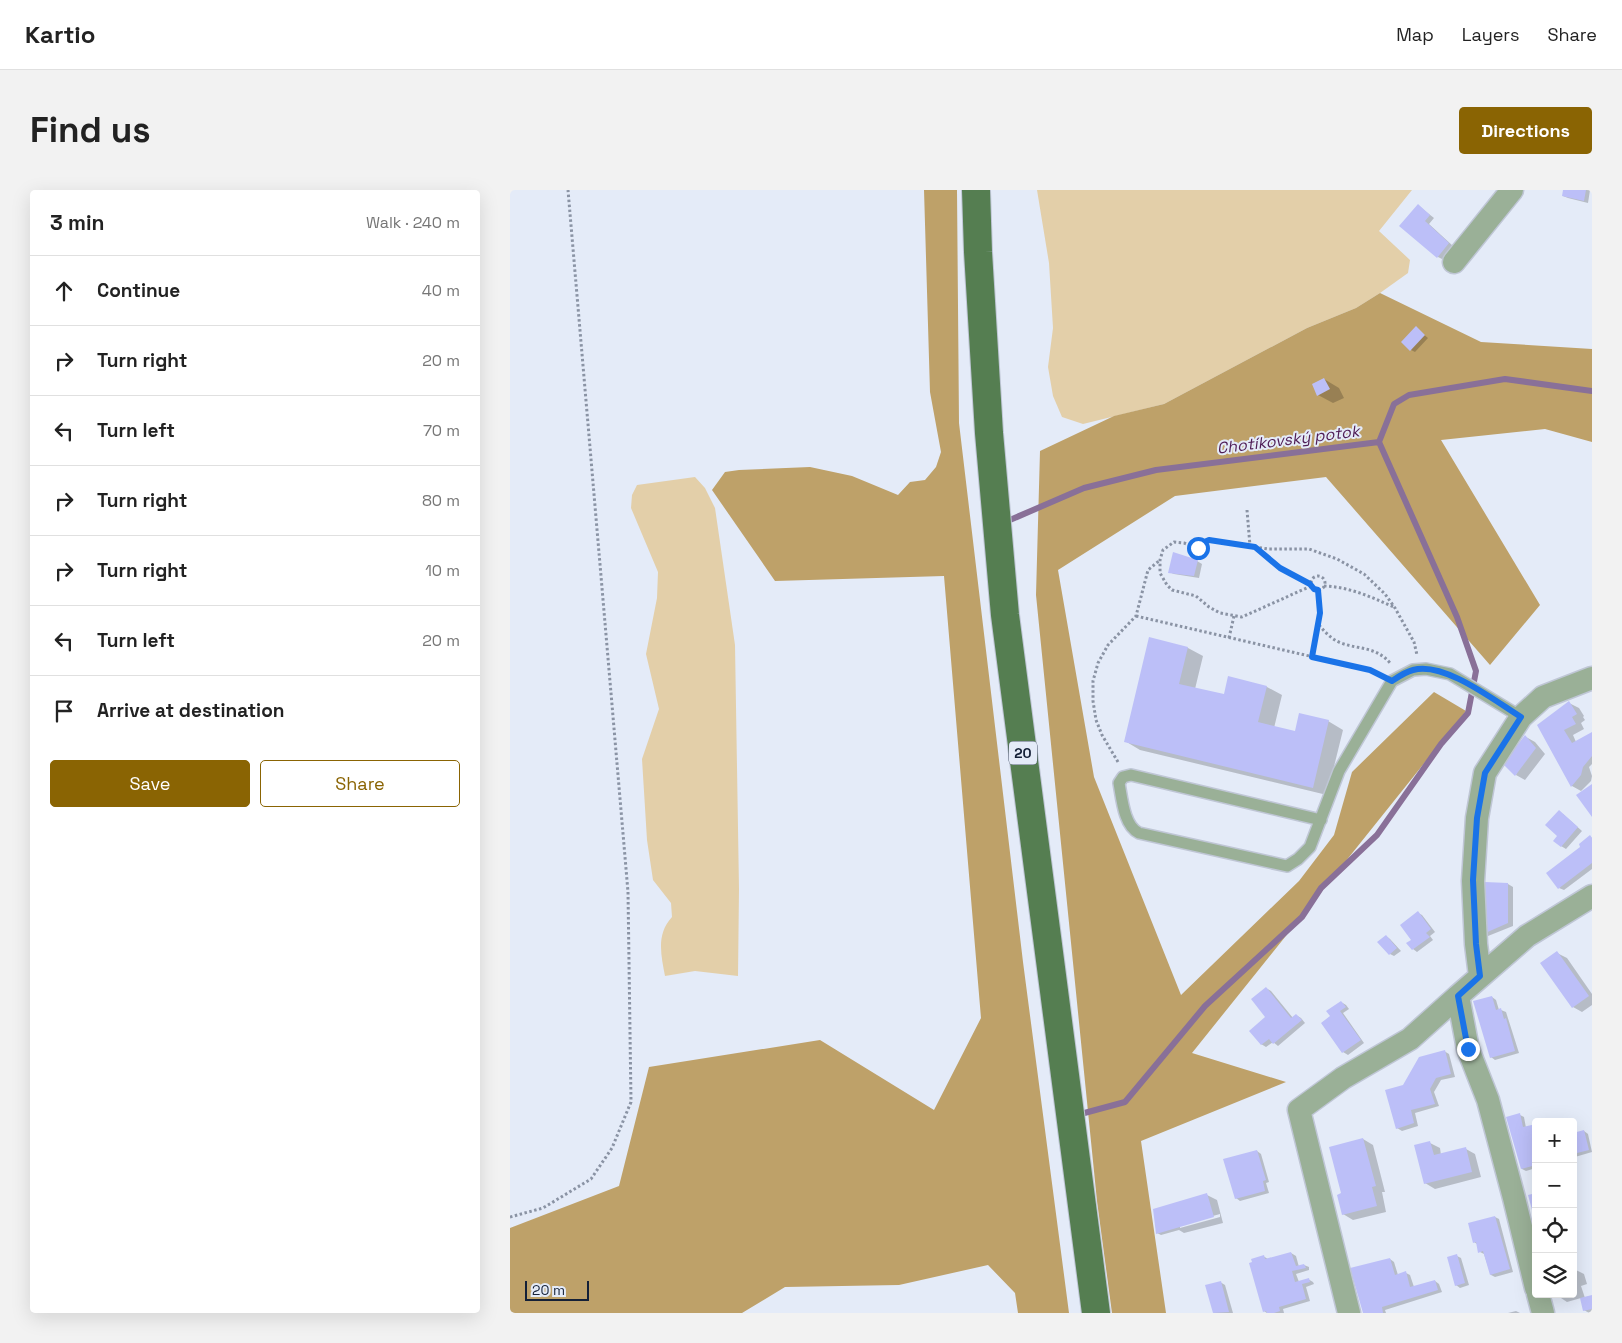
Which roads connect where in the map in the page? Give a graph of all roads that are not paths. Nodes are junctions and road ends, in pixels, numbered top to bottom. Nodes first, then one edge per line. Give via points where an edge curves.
1 (976, 190) edge
2 (1512, 190) edge
3 (1454, 262) dead end
4 (1592, 678) edge
5 (1521, 717) junction
6 (1321, 820) junction
7 (1592, 896) edge
8 (1480, 976) junction
9 (1458, 996) junction
10 (1532, 1272) edge
11 (1539, 1298) edge
12 (1096, 1313) edge
13 (1349, 1313) edge
14 (1543, 1313) edge

1 - 12 main road, 20 via 989,433 1005,615
2 - 3 street
4 - 5 street via 1543,697
5 - 6 lane via 1450,674 1413,670 1392,681 1365,723 1339,770
5 - 8 street via 1485,773 1477,818 1473,880
6 - 6 lane via 1310,847 1287,866 1134,831 1129,824 1119,783 1126,776
7 - 8 street via 1527,936
8 - 9 street
9 - 10 street via 1468,1049 1488,1100
9 - 13 street via 1410,1039 1343,1078 1299,1110
11 - 14 street

